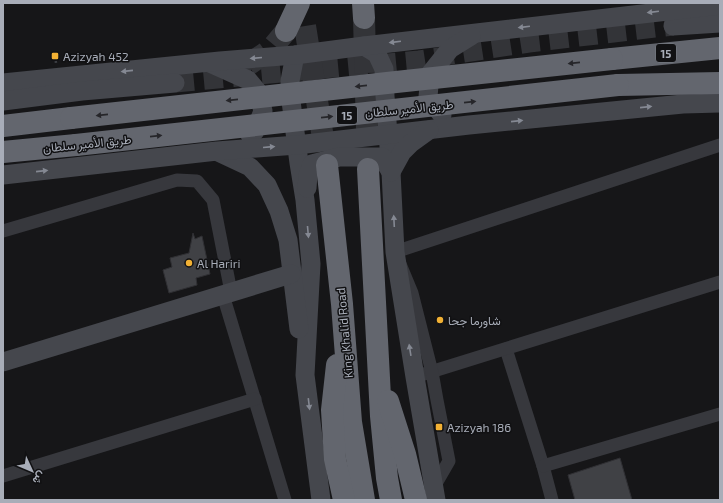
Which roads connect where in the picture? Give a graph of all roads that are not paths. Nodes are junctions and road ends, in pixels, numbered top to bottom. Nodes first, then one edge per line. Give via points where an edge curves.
1 (300, 3) edge
2 (720, 5) edge
3 (720, 23) edge
4 (673, 26) tunnel mouth
5 (296, 28) tunnel mouth
6 (476, 33) junction
7 (364, 46) junction
8 (720, 48) edge
9 (295, 55) junction
10 (210, 62) junction
11 (3, 83) edge
12 (175, 83) tunnel mouth
13 (720, 83) edge
14 (3, 100) edge
15 (720, 104) edge
16 (469, 125) junction
17 (3, 126) edge
18 (429, 130) junction
19 (389, 134) junction
20 (297, 145) junction
21 (720, 145) edge
22 (217, 151) junction
23 (3, 152) edge
24 (327, 165) tunnel mouth
25 (368, 169) tunnel mouth
26 (391, 172) junction
27 (3, 175) edge
28 (305, 200) junction
29 (3, 231) edge
30 (395, 252) junction
31 (292, 274) junction
32 (720, 282) edge
33 (227, 294) junction
34 (342, 304) junction
35 (506, 349) junction
36 (3, 362) edge
37 (379, 371) junction
38 (424, 374) junction
39 (305, 375) junction
40 (255, 399) junction
41 (720, 414) edge
42 (543, 466) junction
43 (3, 476) edge
44 (435, 494) edge
45 (285, 500) edge
46 (321, 500) edge
47 (344, 500) edge
48 (364, 500) edge
49 (391, 500) edge
50 (416, 500) edge
51 (552, 500) edge

1 - 5 highway
2 -> 6 street
3 - 4 street
6 -> 7 street
6 - 16 street via 450,49 430,74 428,97 442,116
7 - 9 street
7 - 19 street via 377,54 384,69
8 -> 17 highway, 15, bridge
9 -> 10 street
9 - 20 street via 290,81
10 -> 11 street
10 - 22 street via 248,80 258,92 263,111 255,131 242,142
12 - 14 street
23 -> 13 highway, طريق الأمير سلطان / 15, bridge via 618,85
16 -> 15 street via 683,104
16 - 18 street
18 - 19 street
18 - 26 street via 402,152
19 - 20 street
19 - 26 street
22 -> 20 street
20 - 28 street
21 - 30 street
27 -> 22 street
22 - 31 street via 250,167 268,185 288,240
24 - 34 highway, King Khalid Road
25 - 37 highway
26 - 28 street via 382,157 339,157 312,164
30 -> 26 street
28 -> 39 street via 311,264
29 - 33 street via 177,180 197,181 213,200
30 - 38 street
31 - 33 street
31 - 39 street
32 - 35 street
33 - 36 street
33 - 40 street
34 - 47 highway via 332,410 336,459
34 - 48 highway, King Khalid Road via 351,422
35 - 38 street
35 - 42 street
37 - 49 highway via 386,470
37 - 50 highway via 405,454
38 - 44 street
39 -> 46 street
40 - 43 street
40 - 45 street
41 - 42 street
42 - 51 street

